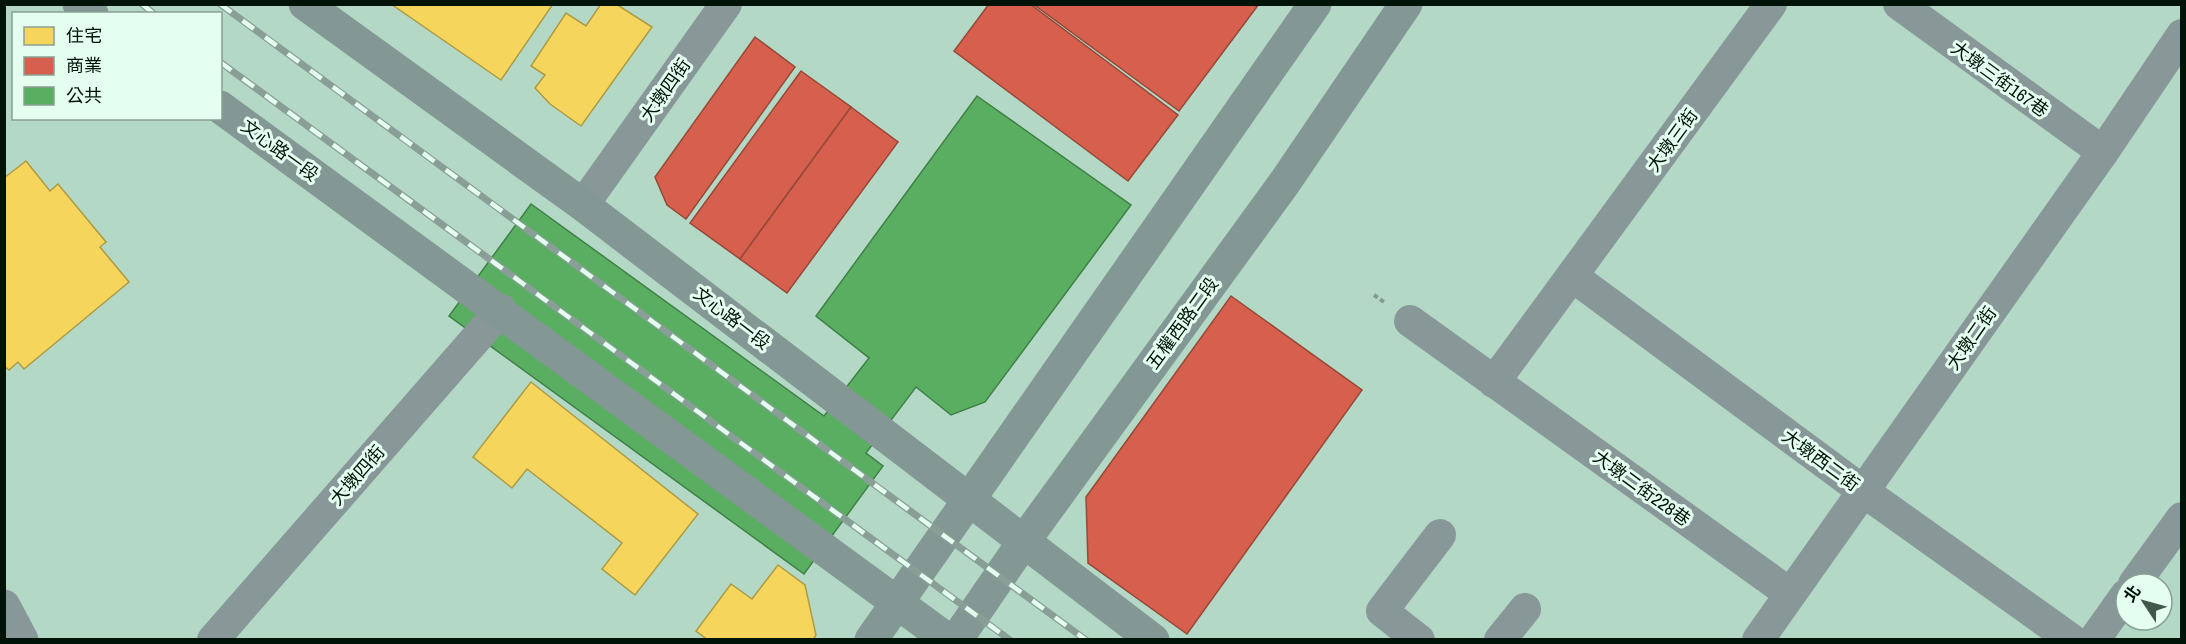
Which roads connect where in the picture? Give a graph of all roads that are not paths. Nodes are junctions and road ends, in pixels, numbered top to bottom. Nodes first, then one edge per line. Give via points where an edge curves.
1 (305, 4) edge
2 (726, 4) edge
3 (1316, 4) edge
4 (1406, 4) edge
5 (1771, 4) edge
6 (1899, 4) edge
7 (2181, 34) edge
8 (222, 108) edge
9 (2103, 152) junction
10 (583, 205) junction
11 (1572, 276) junction
12 (501, 310) junction
13 (1410, 321) dead end
14 (1494, 382) junction
15 (1863, 491) junction
16 (970, 499) junction
17 (2181, 518) edge
18 (1440, 535) dead end
19 (1024, 541) junction
20 (2143, 572) edge
21 (1789, 593) junction
22 (898, 603) junction
23 (4, 606) edge
24 (1525, 609) dead end
25 (2114, 612) edge
26 (22, 639) edge
27 (213, 639) edge
28 (872, 639) edge
29 (948, 639) edge
30 (956, 639) edge
31 (1153, 639) edge
32 (1419, 639) edge
33 (1500, 639) edge
34 (1758, 639) edge
35 (2072, 639) edge
36 (2094, 639) edge

1 - 10 main road, 文心路一段
2 - 10 street, 大墩四街
3 - 16 main road
4 - 19 main road, 五權西路二段 via 1272,199
5 - 11 street, 大墩三街
6 - 9 street, 大墩三街167巷
7 - 9 street, 大墩二街
8 - 12 main road, 文心路一段
9 - 15 street, 大墩二街
10 - 16 main road, 文心路一段
11 - 14 street
11 - 15 street, 大墩西二街
12 - 22 main road, 文心路一段
12 - 27 street, 大墩四街
13 - 14 street, 大墩二街228巷
14 - 21 street, 大墩二街228巷
15 - 21 street, 大墩二街
15 - 35 street, 大墩西二街
16 - 19 main road, 文心路一段
16 - 22 main road
17 - 20 street
18 - 32 street via 1382,611
19 - 30 main road, 五權西路二段
19 - 31 main road, 文心路一段
21 - 34 street, 大墩二街
22 - 28 main road
22 - 29 main road, 文心路一段
23 - 26 street
24 - 33 street
25 - 36 street

